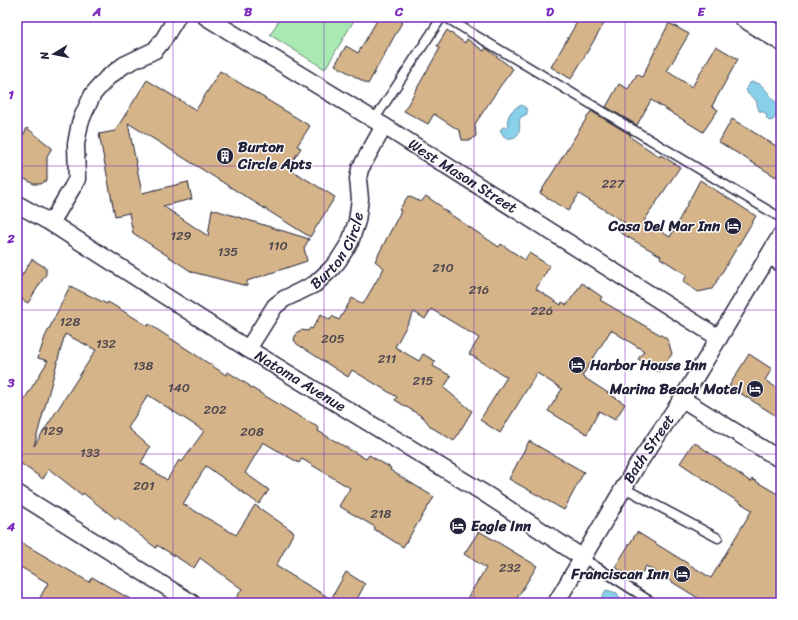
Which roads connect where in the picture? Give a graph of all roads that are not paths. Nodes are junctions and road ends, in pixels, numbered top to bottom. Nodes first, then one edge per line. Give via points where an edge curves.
1 (177, 17) edge
2 (206, 17) edge
3 (444, 17) edge
4 (746, 17) edge
5 (455, 20) edge
6 (781, 39) edge
7 (379, 123) junction
8 (17, 204) edge
9 (781, 218) edge
10 (51, 223) junction
11 (781, 235) edge
12 (767, 259) junction
13 (781, 268) edge
14 (718, 338) junction
15 (248, 349) junction
16 (682, 398) junction
17 (781, 460) edge
18 (624, 488) junction
19 (17, 493) edge
20 (718, 538) dead end
21 (583, 558) junction
22 (192, 603) edge
23 (556, 603) edge
24 (653, 603) edge

1 - 10 street via 155,50 124,65 107,78 94,94 80,123 76,144 77,179
2 - 7 street, West Mason Street
3 - 5 lane
3 - 7 lane
4 - 6 main road
5 - 9 lane
7 - 14 street, West Mason Street
7 - 15 street, Burton Circle via 360,168 360,199 357,221 350,242 338,261 315,284 275,306
8 - 10 street, Natoma Avenue
10 - 15 street, Natoma Avenue
11 - 12 street, Bath Street
12 - 13 lane
12 - 14 street, Bath Street
14 - 16 street, Bath Street
15 - 21 street, Natoma Avenue via 487,495
16 - 17 street
16 - 18 street, Bath Street
18 - 20 lane
18 - 21 street, Bath Street
19 - 22 street
21 - 23 street, Bath Street
21 - 24 lane

